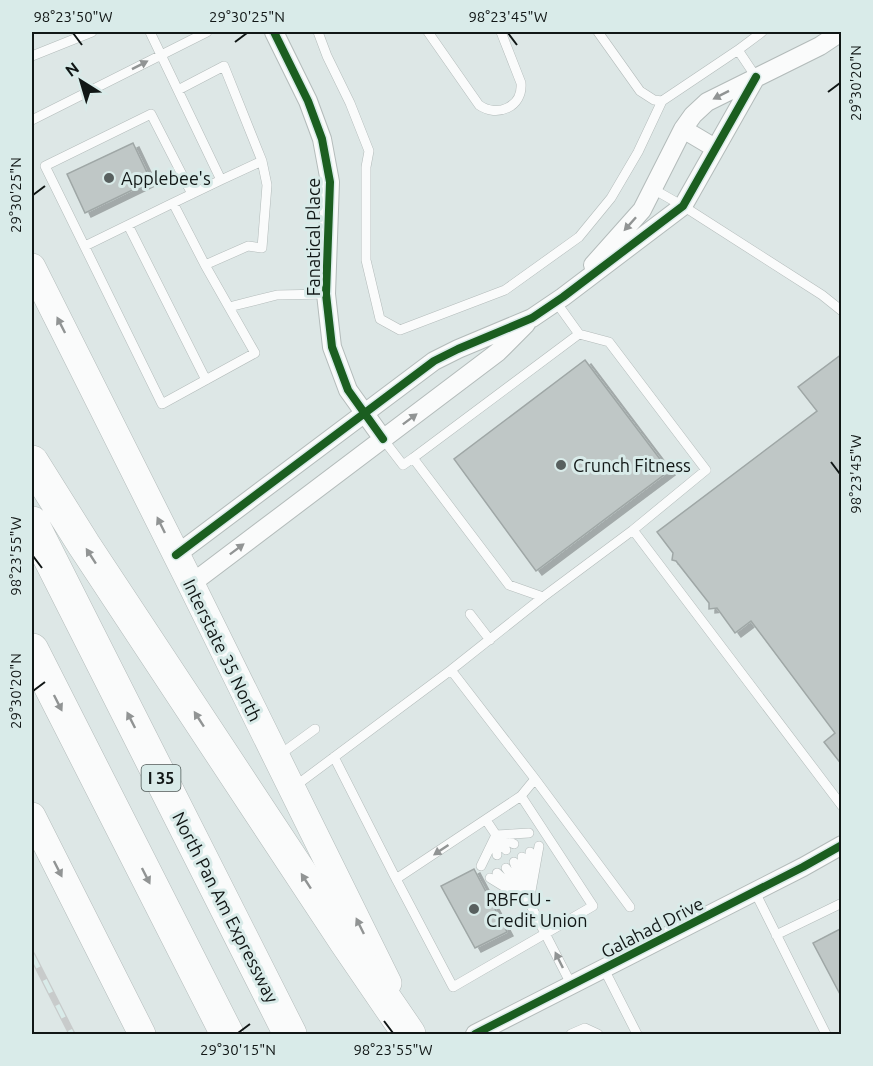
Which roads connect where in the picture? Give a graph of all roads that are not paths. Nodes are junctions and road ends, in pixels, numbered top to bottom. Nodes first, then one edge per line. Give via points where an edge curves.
1 (92, 32) edge
2 (150, 32) edge
3 (207, 32) edge
4 (274, 32) edge
5 (318, 32) edge
6 (428, 32) edge
7 (501, 32) edge
8 (597, 32) edge
9 (762, 32) edge
10 (841, 32) edge
11 (738, 50) junction
12 (161, 54) junction
13 (32, 56) edge
14 (756, 77) junction
15 (178, 90) junction
16 (662, 101) junction
17 (32, 120) edge
18 (683, 129) junction
19 (715, 148) junction
20 (262, 161) junction
21 (221, 180) junction
22 (653, 189) junction
23 (192, 194) junction
24 (173, 203) junction
25 (683, 206) junction
26 (128, 225) junction
27 (85, 246) junction
28 (205, 266) junction
29 (32, 267) edge
30 (326, 294) junction
31 (559, 299) junction
32 (229, 307) junction
33 (842, 311) edge
34 (532, 318) junction
35 (579, 334) junction
36 (206, 380) junction
37 (365, 413) junction
38 (383, 439) junction
39 (412, 458) junction
40 (32, 462) edge
41 (32, 523) edge
42 (633, 530) junction
43 (176, 555) junction
44 (191, 584) junction
45 (543, 597) junction
46 (470, 614) dead end
47 (490, 639) junction
48 (32, 651) edge
49 (451, 670) junction
50 (315, 729) dead end
51 (334, 757) junction
52 (276, 758) junction
53 (534, 779) junction
54 (292, 788) junction
55 (521, 796) junction
56 (842, 806) edge
57 (32, 816) edge
58 (486, 820) junction
59 (496, 835) junction
60 (842, 845) edge
61 (505, 850) junction
62 (514, 862) junction
63 (396, 879) junction
64 (755, 892) junction
65 (530, 902) junction
66 (842, 903) edge
67 (630, 907) dead end
68 (546, 934) junction
69 (776, 935) junction
70 (604, 969) junction
71 (572, 986) junction
72 (227, 1034) edge
73 (142, 1035) edge
74 (290, 1035) edge
75 (409, 1035) edge
76 (414, 1035) edge
77 (475, 1035) edge
78 (571, 1035) edge
79 (598, 1035) edge
80 (637, 1035) edge
81 (826, 1035) edge

1 - 13 lane
2 - 12 lane
3 - 12 lane
4 - 30 street, Fanatical Place via 322,139 330,182
5 - 16 lane via 369,152 366,260 380,320 400,330 505,290 579,237 611,198
6 - 7 lane via 479,105 490,110 514,105 522,89
8 - 16 lane via 640,91
9 - 11 lane
10 - 14 street
11 - 14 lane
11 - 16 lane
12 - 15 lane
17 -> 12 lane
14 -> 18 street via 707,102
14 - 19 street
15 - 20 lane via 224,66
15 - 21 lane
18 - 19 street
18 - 22 street
19 - 25 street
20 - 21 lane
20 - 28 lane via 267,185 262,248 248,246
21 - 23 lane
22 - 25 lane
22 -> 31 street via 642,210
23 - 24 lane
23 - 27 lane via 150,114 45,166
24 - 26 lane
24 - 28 lane
25 - 31 street
25 - 33 lane
26 - 27 lane
26 - 36 lane
27 - 36 lane via 162,404
28 - 32 lane
43 -> 29 main road, Interstate 35 North
30 - 32 lane via 276,295
30 - 37 street, Fanatical Place via 332,347 348,390
31 - 34 street
31 - 35 lane
32 - 36 lane via 255,353
34 - 37 street via 434,361
38 -> 34 street via 498,352
35 - 39 lane
35 - 42 lane via 609,342 706,470
37 - 38 street, Fanatical Place
37 - 43 street
38 - 39 lane via 403,465
44 -> 38 street
39 - 45 lane via 508,585
75 -> 40 highway
74 -> 41 highway, North Pan Am Expressway / I 35
42 - 45 lane
42 - 56 lane
43 - 44 main road, Interstate 35 North
44 - 52 main road, Interstate 35 North
45 - 47 lane
46 - 47 lane
47 - 49 lane
48 -> 72 highway
49 - 51 lane
49 - 53 lane
50 - 52 lane
51 - 54 lane
51 - 63 lane
52 - 54 main road, Interstate 35 North
53 - 55 lane
53 - 67 lane
76 -> 54 main road, Interstate 35 North
55 - 58 lane
55 - 68 lane via 593,906
57 -> 73 main road
58 - 59 lane
58 -> 63 lane
59 - 61 lane
59 - 61 lane
59 - 61 lane
59 - 61 lane
60 - 64 street, Galahad Drive
62 - 65 lane
62 - 65 lane
62 - 65 lane
62 - 65 lane
63 - 68 lane via 453,987
64 - 69 lane
64 - 70 street, Galahad Drive
65 - 68 lane
66 - 69 lane
71 -> 68 lane
69 - 81 lane
70 - 71 street, Galahad Drive
70 - 80 lane
71 - 77 street, Galahad Drive
78 - 79 lane via 585,1028

